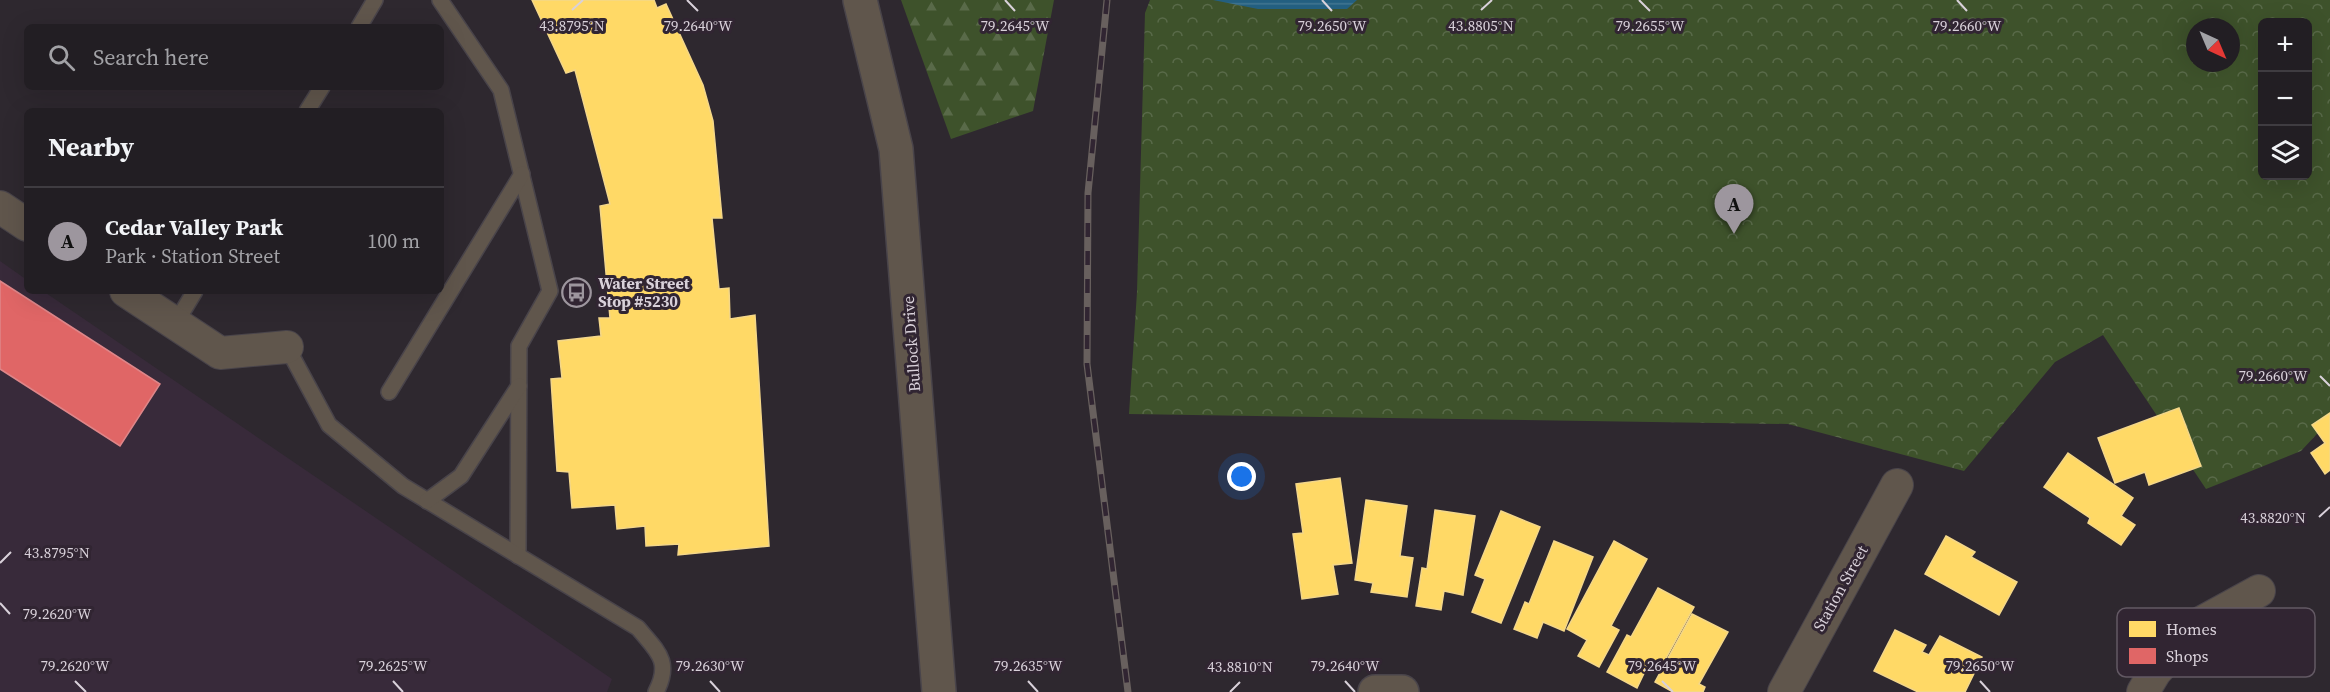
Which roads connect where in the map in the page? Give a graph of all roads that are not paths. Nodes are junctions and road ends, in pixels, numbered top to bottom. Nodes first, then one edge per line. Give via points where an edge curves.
1 (375, 0) edge
2 (440, 0) edge
3 (860, 0) edge
4 (361, 24) edge
5 (320, 90) edge
6 (309, 108) edge
7 (522, 174) junction
8 (0, 207) edge
9 (24, 223) edge
10 (130, 294) edge
11 (193, 294) edge
12 (175, 324) junction
13 (287, 347) joint
14 (519, 386) junction
15 (389, 392) dead end
16 (1897, 485) dead end
17 (428, 501) junction
18 (518, 556) junction
19 (2259, 591) dead end
20 (2228, 608) edge
21 (2152, 677) edge
22 (656, 692) edge
23 (939, 692) edge
24 (1375, 692) edge
25 (1402, 692) edge
26 (1784, 692) edge
27 (2143, 692) edge

1 - 4 lane
2 - 7 lane via 501,90
3 - 23 street, Bullock Drive via 896,149
5 - 6 lane
7 - 14 lane via 550,291 519,346
7 - 15 lane
8 - 9 street
10 - 12 street
11 - 12 lane
12 - 13 street via 219,353
13 - 17 lane via 329,425 403,486
14 - 17 lane via 461,476
14 - 18 lane
16 - 26 street, Station Street
17 - 18 lane
18 - 22 lane via 638,628 661,656 664,677
19 - 20 street
21 - 27 street
24 - 25 street

